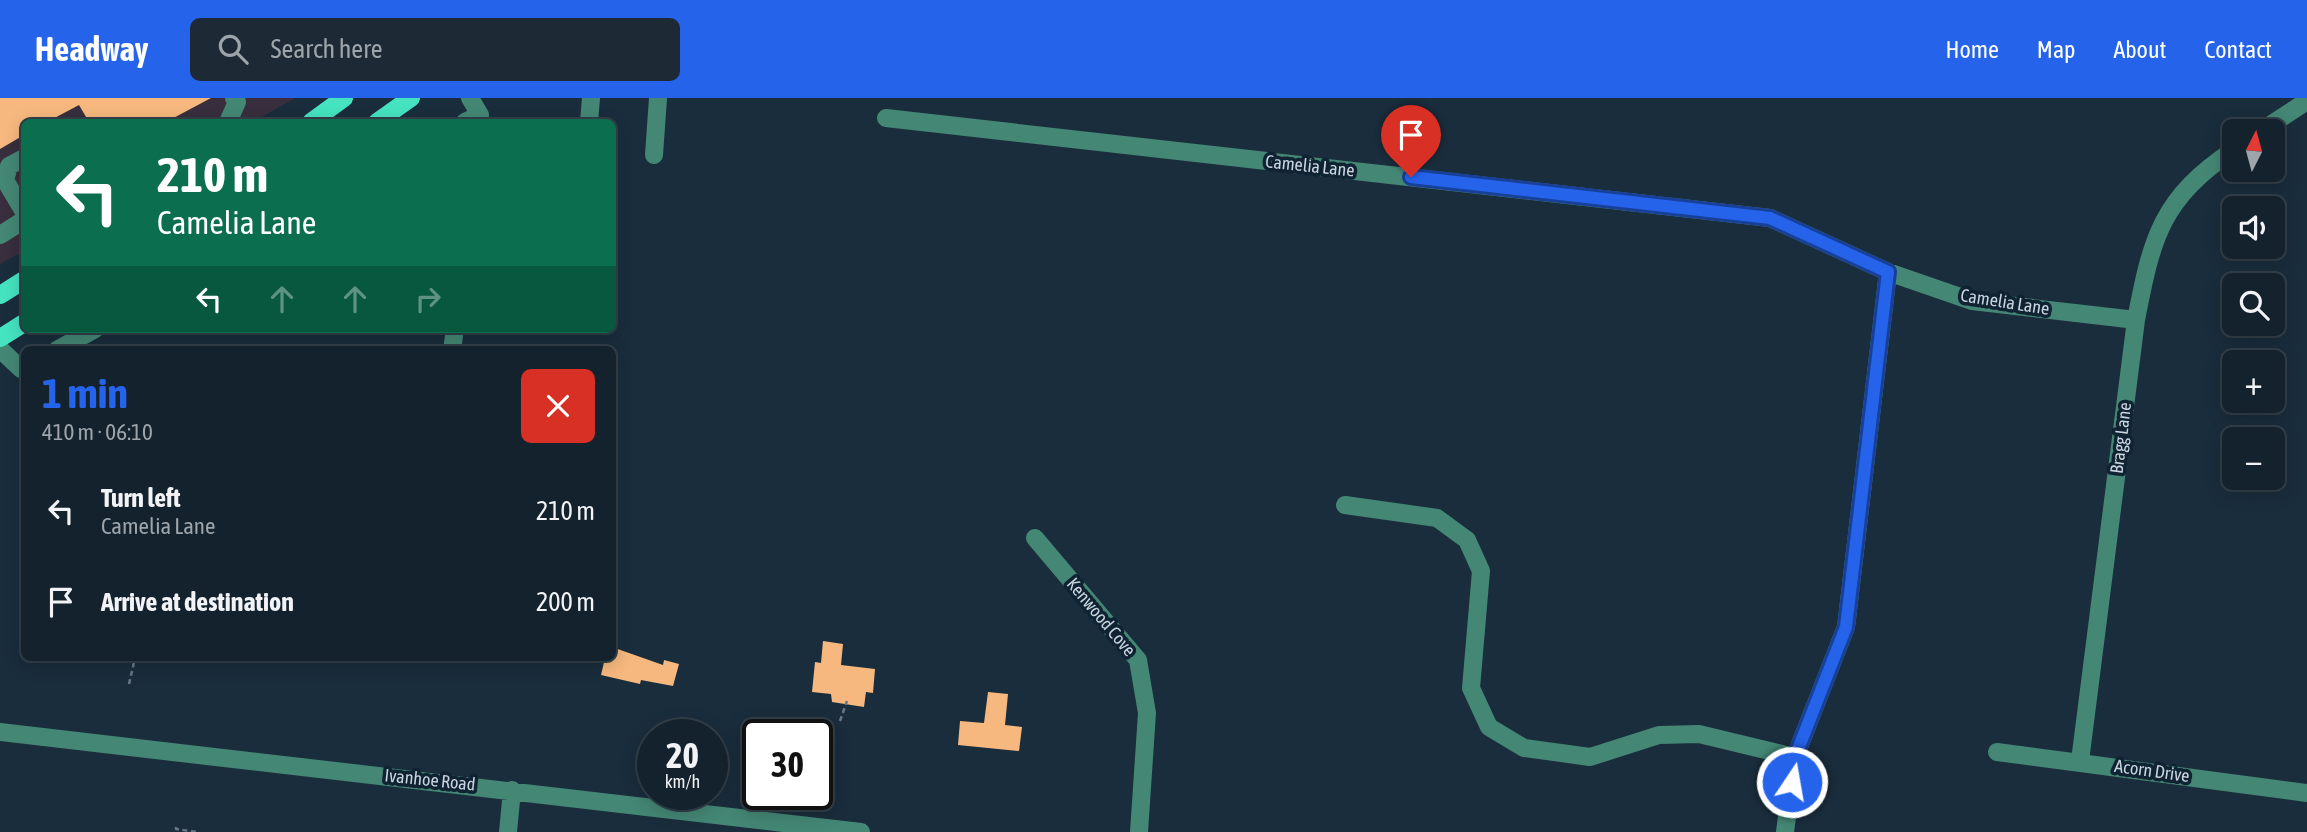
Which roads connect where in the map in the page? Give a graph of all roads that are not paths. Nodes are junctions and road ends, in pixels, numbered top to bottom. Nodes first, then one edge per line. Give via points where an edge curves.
1 (234, 98) edge
2 (344, 98) edge
3 (411, 98) edge
4 (470, 98) edge
5 (591, 98) edge
6 (658, 98) edge
7 (2306, 100) edge
8 (886, 118) dead end
9 (229, 119) edge
10 (314, 119) edge
11 (381, 119) edge
12 (475, 119) edge
13 (589, 119) edge
14 (2278, 119) edge
15 (654, 155) dead end
16 (2222, 157) edge
17 (21, 160) edge
18 (21, 207) edge
19 (21, 222) edge
20 (0, 235) edge
21 (1888, 272) junction
22 (21, 281) edge
23 (0, 295) edge
24 (2136, 320) junction
25 (21, 325) edge
26 (88, 333) edge
27 (0, 338) edge
28 (64, 346) edge
29 (0, 348) edge
30 (21, 367) edge
31 (1345, 505) dead end
32 (1035, 538) dead end
33 (0, 732) edge
34 (1997, 752) dead end
35 (1795, 757) junction
36 (2080, 761) junction
37 (512, 790) junction
38 (2307, 793) edge
39 (508, 832) edge
40 (861, 832) edge
41 (1139, 832) edge
42 (1785, 832) edge

1 - 9 street via 237,102
2 - 10 main road
3 - 11 main road
4 - 12 street
5 - 13 street
6 - 15 street
7 - 14 street
8 - 21 street, Camelia Lane via 1770,218
16 - 24 street, Bragg Lane via 2172,204 2150,248
17 - 18 street via 9,166 5,180
19 - 20 street
21 - 24 street, Camelia Lane via 1972,301
21 - 35 street via 1846,627
22 - 23 main road
24 - 36 street, Bragg Lane
25 - 27 main road
26 - 28 street
29 - 30 street
31 - 35 street via 1437,517 1467,540 1481,571 1471,688 1489,727 1524,748 1590,757 1659,735 1699,734
32 - 41 street, Kenwood Cove via 1138,660 1147,713
33 - 37 street, Ivanhoe Road
34 - 36 street, Acorn Drive
35 - 42 street
36 - 38 street, Acorn Drive
37 - 39 street
37 - 40 street, Ivanhoe Road

